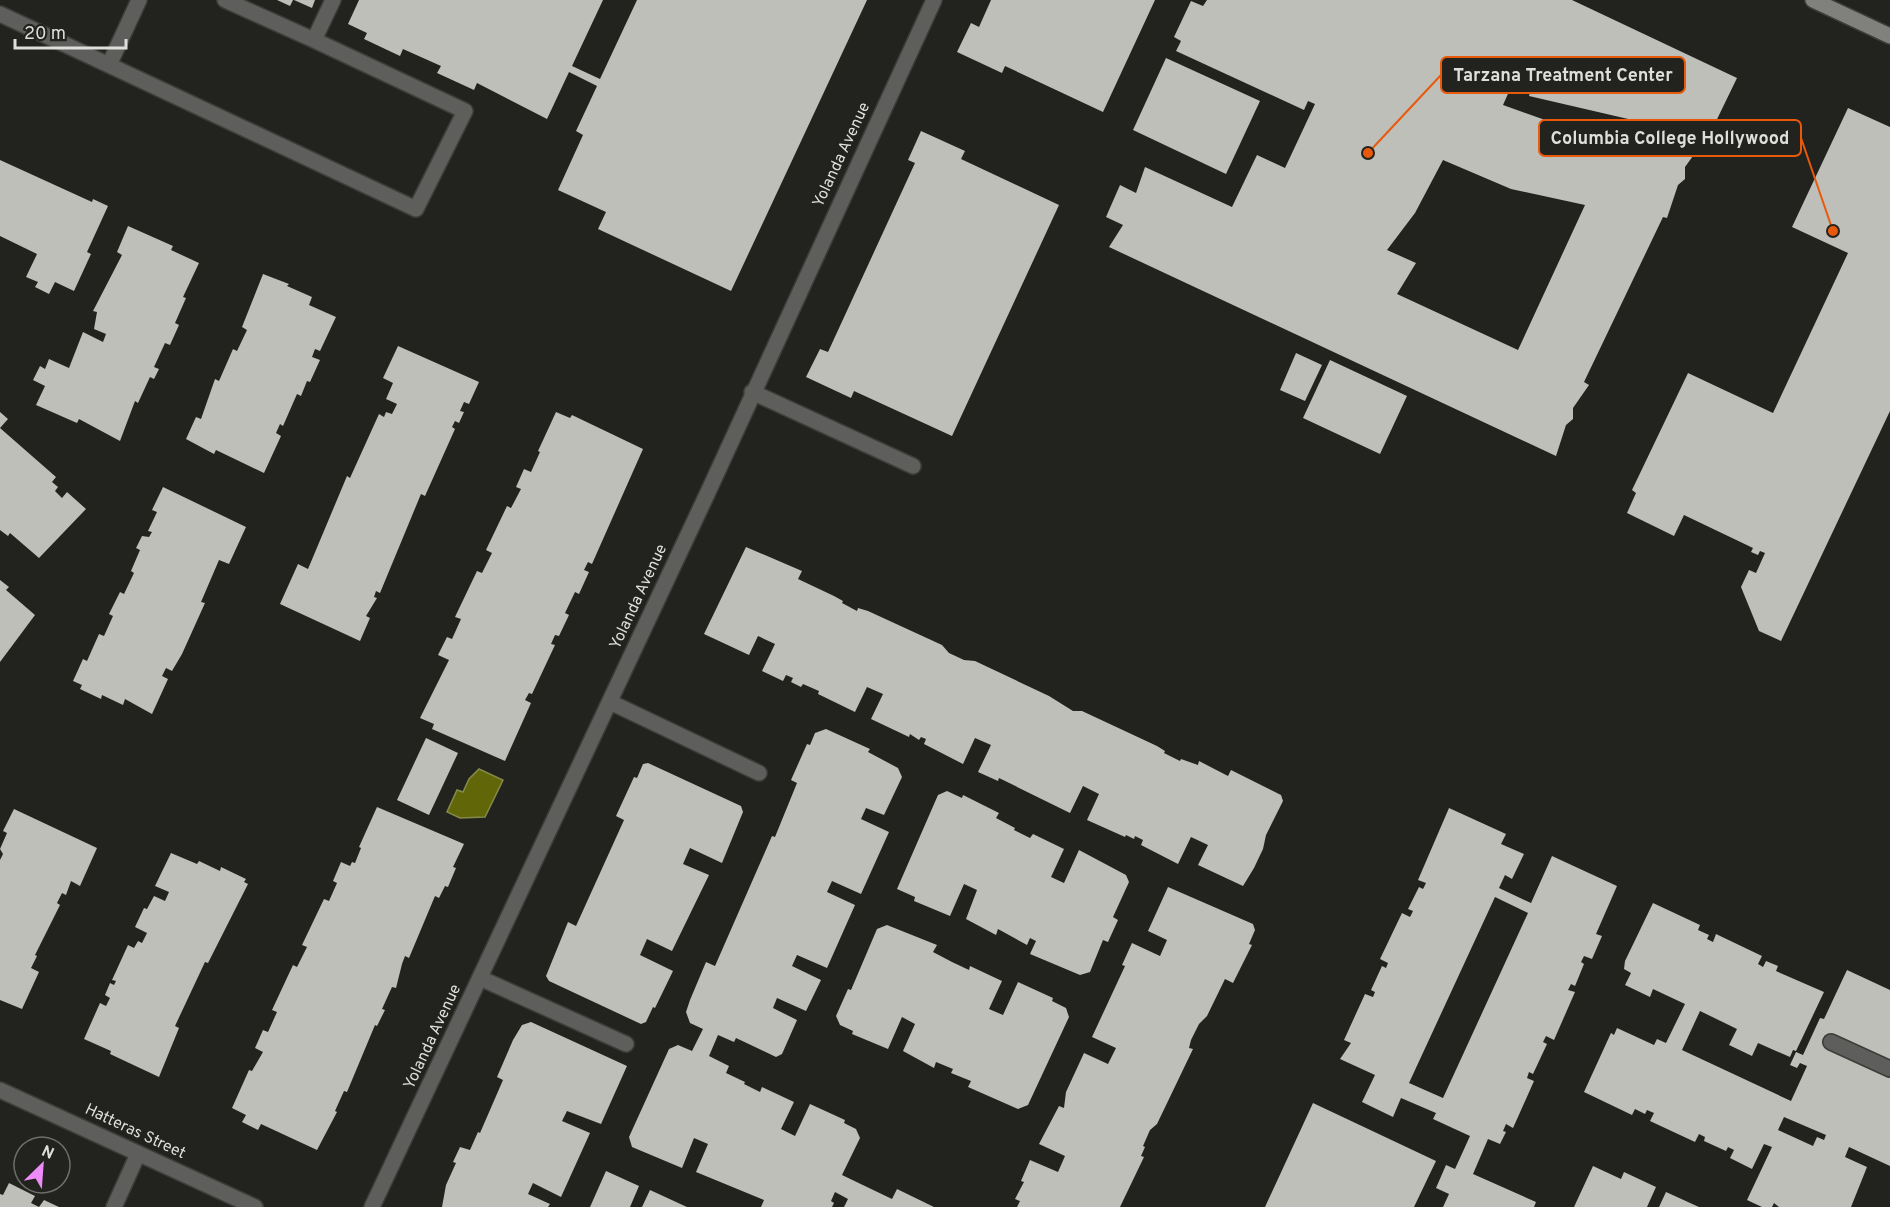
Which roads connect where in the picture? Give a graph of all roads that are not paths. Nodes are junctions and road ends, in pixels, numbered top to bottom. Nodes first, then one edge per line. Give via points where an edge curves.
1 (139, 0) edge
2 (225, 0) edge
3 (333, 0) edge
4 (934, 0) edge
5 (1813, 0) edge
6 (0, 14) edge
7 (1890, 36) edge
8 (314, 40) junction
9 (109, 65) junction
10 (752, 392) junction
11 (913, 466) dead end
12 (610, 702) junction
13 (759, 774) dead end
14 (480, 978) junction
15 (1831, 1042) dead end
16 (626, 1044) dead end
17 (1890, 1069) edge
18 (0, 1090) edge
19 (138, 1154) junction
20 (114, 1207) edge
21 (255, 1207) edge
22 (372, 1207) edge

1 - 9 street
2 - 8 street
3 - 8 street
4 - 10 street, Yolanda Avenue
5 - 7 main road
6 - 9 street
8 - 9 street via 465,111 416,209
10 - 11 street
10 - 12 street, Yolanda Avenue
12 - 13 street
12 - 14 street, Yolanda Avenue
14 - 16 street
14 - 22 street, Yolanda Avenue
15 - 17 street
18 - 19 street, Hatteras Street
19 - 20 street
19 - 21 street, Hatteras Street

